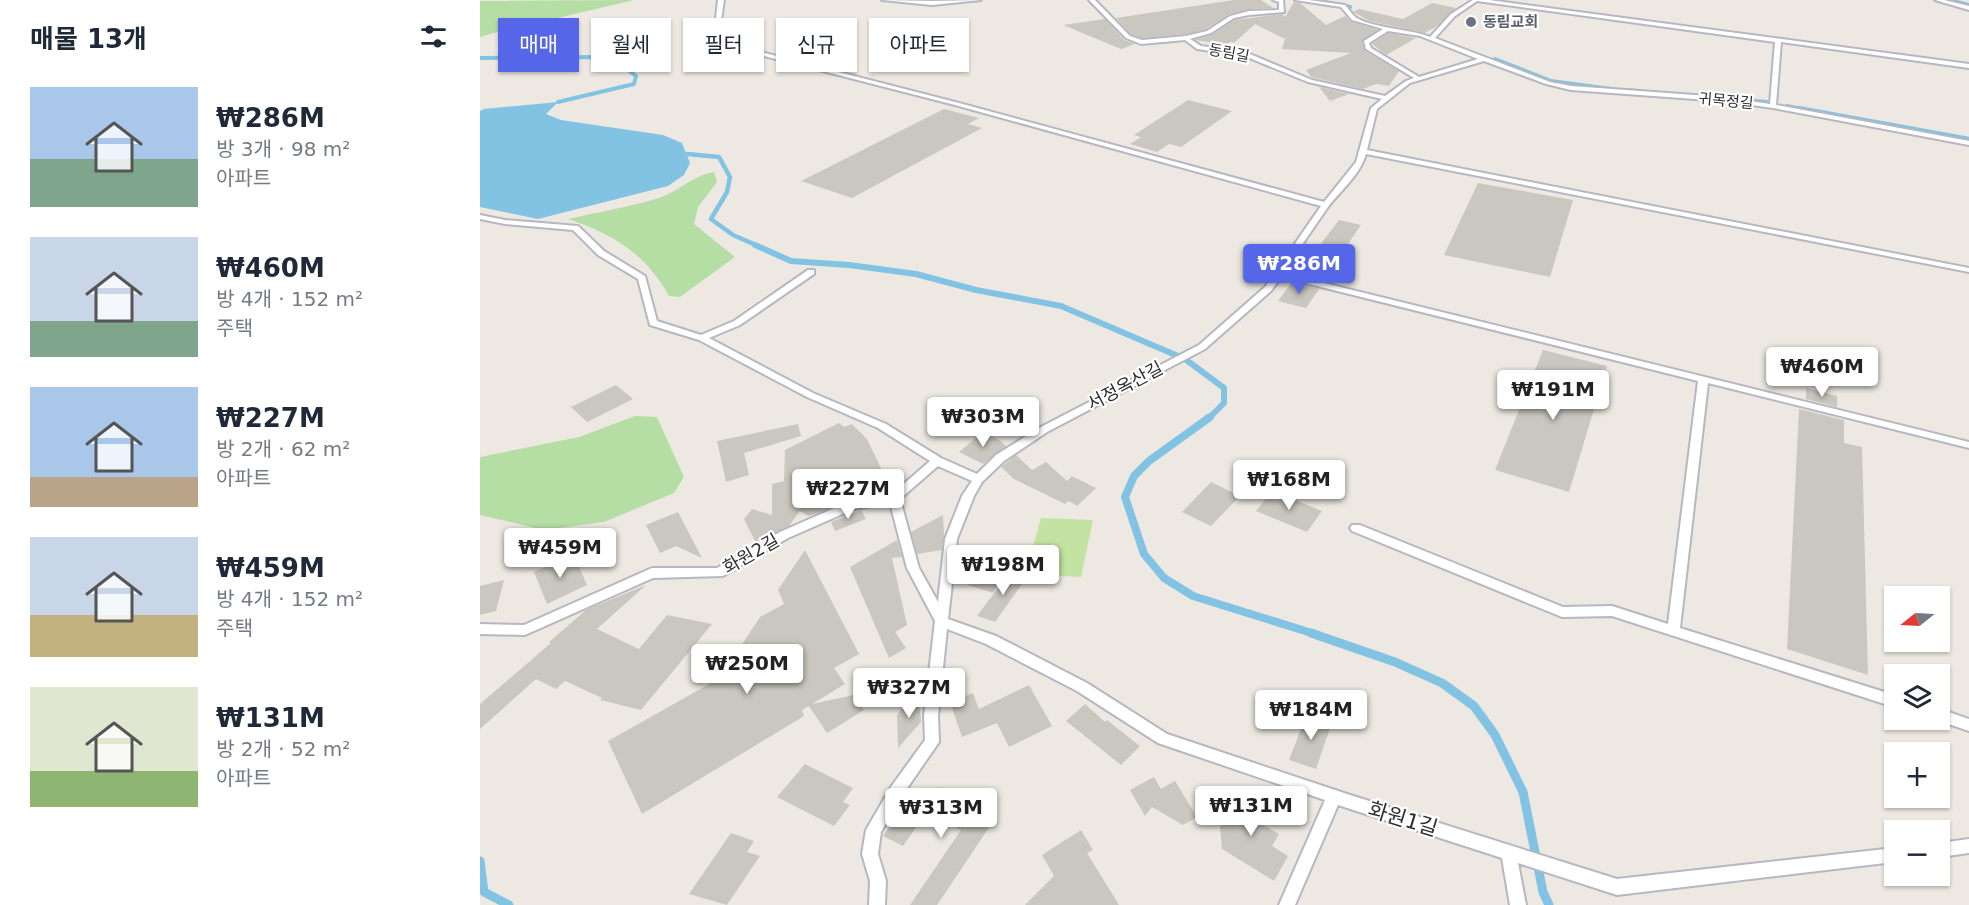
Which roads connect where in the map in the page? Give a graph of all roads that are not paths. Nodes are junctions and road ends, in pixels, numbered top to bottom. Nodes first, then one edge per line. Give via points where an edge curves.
1 (722, 0) edge
2 (885, 0) edge
3 (978, 0) edge
4 (1092, 0) edge
5 (1288, 0) edge
6 (1298, 0) edge
7 (1477, 0) edge
8 (1938, 0) edge
9 (1962, 0) edge
10 (1278, 1) edge
11 (1969, 2) edge
12 (1969, 8) edge
13 (1387, 28) junction
14 (1186, 38) junction
15 (1431, 39) junction
16 (1778, 40) junction
17 (1484, 59) junction
18 (1969, 66) edge
19 (1419, 79) junction
20 (1385, 98) junction
21 (1773, 106) junction
22 (1969, 143) edge
23 (1362, 151) junction
24 (1326, 205) junction
25 (480, 217) edge
26 (1969, 270) edge
27 (811, 272) dead end
28 (1279, 274) junction
29 (702, 338) junction
30 (1703, 381) junction
31 (1969, 445) edge
32 (937, 461) junction
33 (978, 479) junction
34 (894, 498) junction
35 (1356, 528) dead end
36 (942, 622) junction
37 (480, 629) edge
38 (1674, 629) junction
39 (1884, 698) edge
40 (1950, 718) edge
41 (1969, 725) edge
42 (1334, 797) junction
43 (1969, 846) edge
44 (1950, 849) edge
45 (1509, 853) junction
46 (1884, 856) edge
47 (877, 905) edge
48 (1287, 905) edge
49 (1518, 905) edge

1 - 24 lane via 715,42
2 - 3 lane
4 - 14 lane via 1128,37 1141,42
5 - 10 lane
6 - 13 lane via 1343,6 1354,19
7 - 15 lane via 1453,15
7 - 16 lane
8 - 12 lane
9 - 11 lane
10 - 14 lane, 동림길 via 1282,11 1232,17 1209,32
13 - 15 lane
13 - 19 lane via 1366,42 1369,49
14 - 20 lane, 동림길 via 1199,48 1243,53 1310,81
15 - 17 lane
16 - 18 lane
16 - 21 lane
17 - 19 lane, 서정옥산길
17 - 21 lane, 귀목정길 via 1571,88
19 - 20 lane, 서정옥산길
20 - 23 lane, 서정옥산길 via 1374,108
21 - 22 lane, 귀목정길
23 - 24 lane, 서정옥산길 via 1357,168
23 - 26 lane
24 - 28 lane, 서정옥산길
25 - 29 lane via 575,228 601,253 642,278 653,323
27 - 29 lane via 737,323
28 - 30 lane
28 - 33 lane, 서정옥산길 via 1268,289 1202,348 1043,430 1000,458
29 - 32 lane via 810,395 882,426
30 - 31 lane
30 - 38 lane
32 - 33 lane
32 - 34 lane
33 - 36 lane, 서정옥산길 via 951,540
34 - 36 lane via 913,568
34 - 37 lane, 화원2길 via 842,509 784,535 719,573 652,573 525,630
35 - 38 lane via 1562,612 1612,611
36 - 42 lane, 화원1길 via 992,640 1082,687 1163,739
36 - 47 lane, 서정옥산길 via 931,716 932,742 874,830 870,854 878,881
38 - 39 lane
40 - 41 lane
42 - 45 lane, 화원1길
42 - 48 lane
43 - 44 lane
45 - 46 lane, 화원1길 via 1617,887
45 - 49 lane

